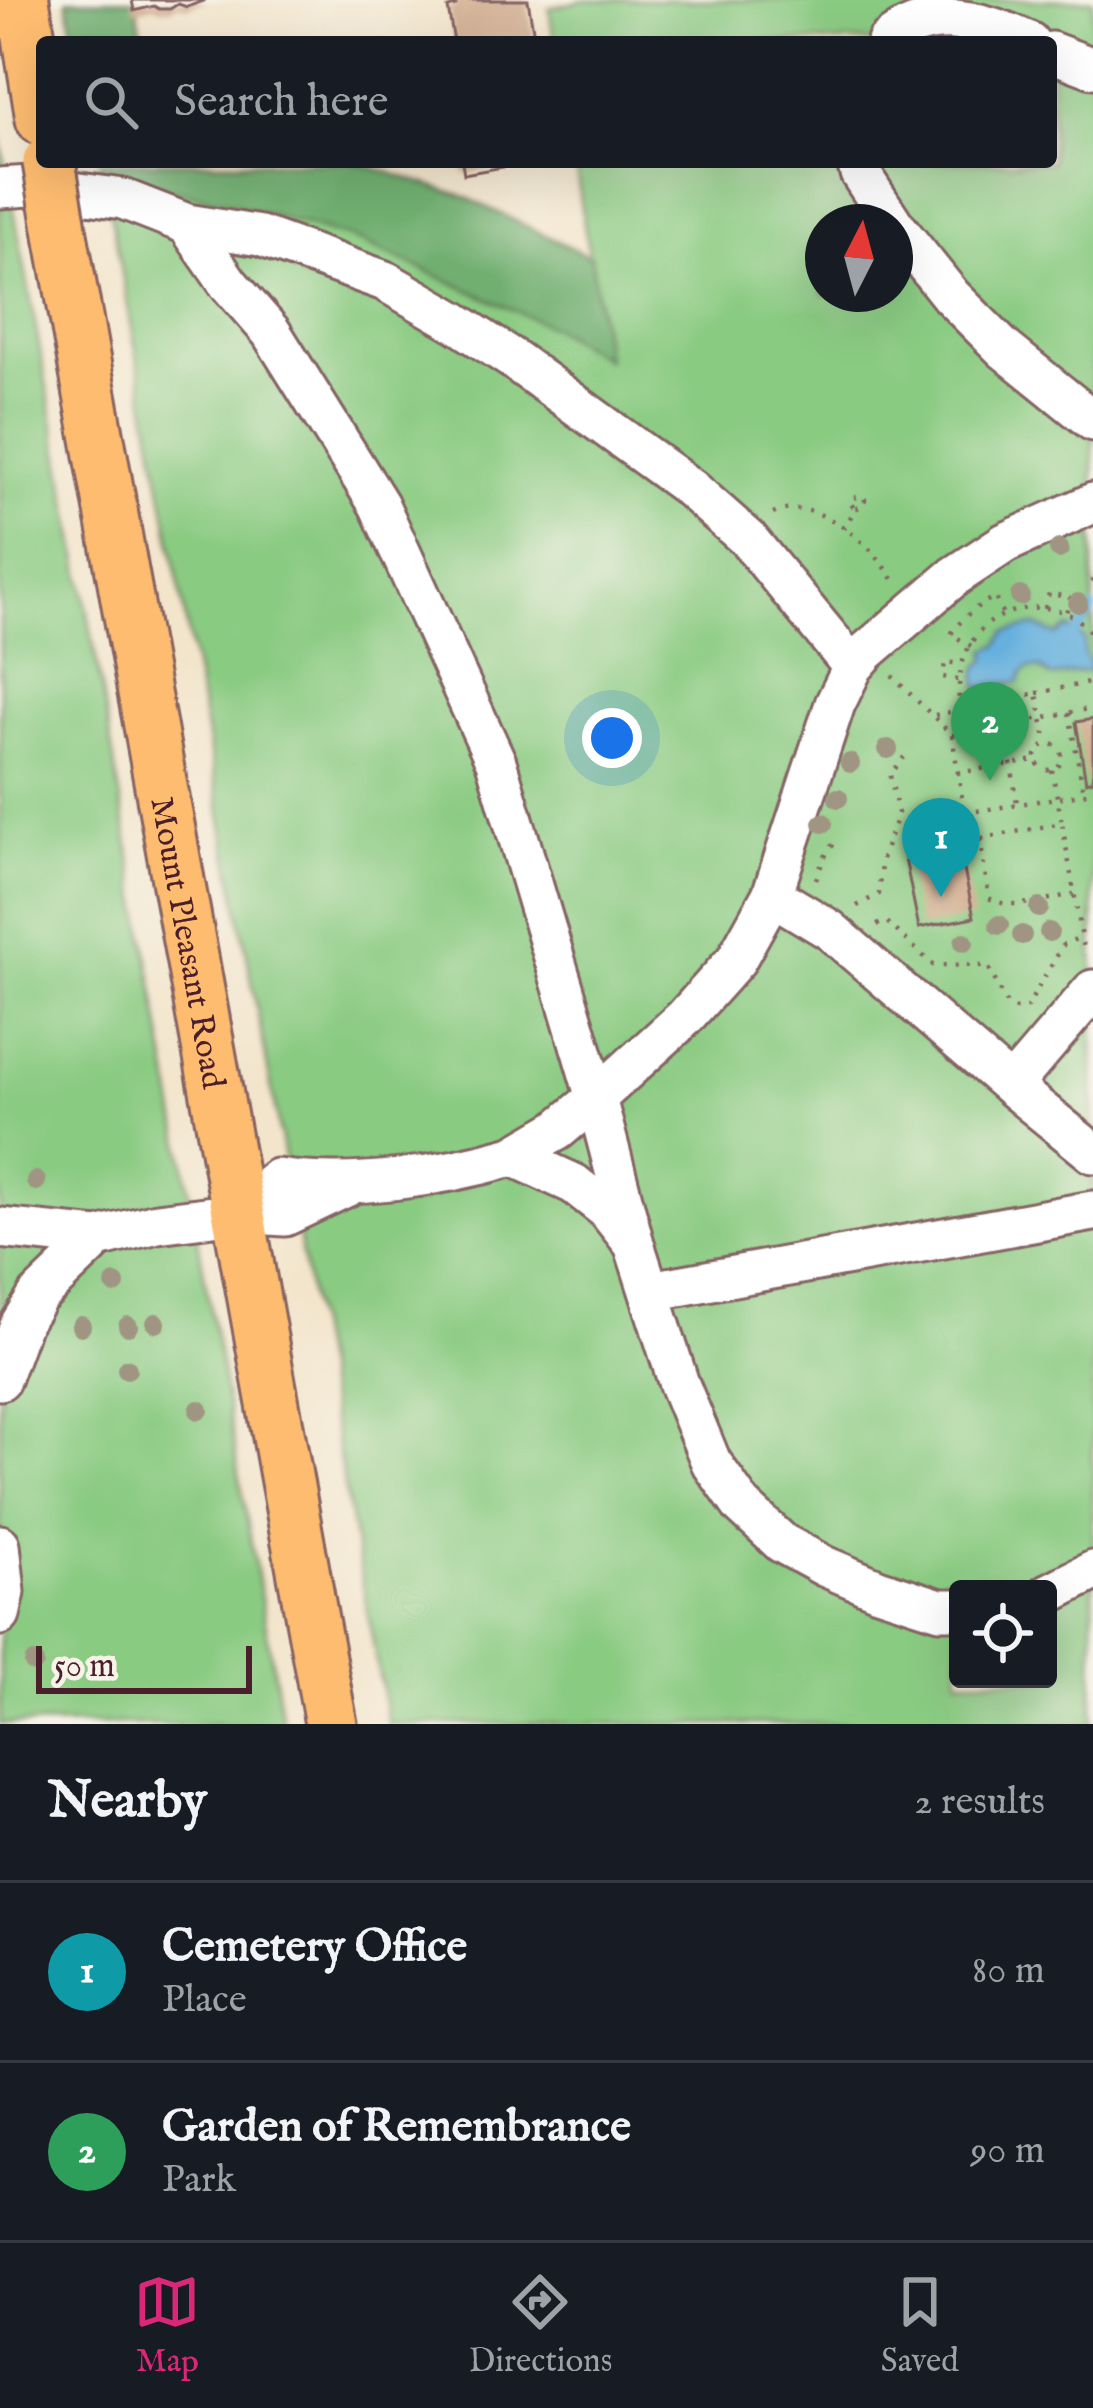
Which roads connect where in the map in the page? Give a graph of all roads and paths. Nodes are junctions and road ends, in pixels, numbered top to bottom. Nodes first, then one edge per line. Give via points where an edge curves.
1 (23, 0) edge
2 (896, 36) edge
3 (1017, 36) edge
4 (1057, 54) edge
5 (1093, 68) edge
6 (36, 81) edge
7 (50, 168) edge
8 (860, 168) edge
9 (0, 188) edge
10 (879, 204) edge
11 (187, 224) junction
12 (913, 249) edge
13 (1093, 421) edge
14 (1093, 503) edge
15 (855, 509) dead end
16 (844, 529) junction
17 (748, 539) junction
18 (1045, 608) junction
19 (912, 613) junction
20 (1066, 614) junction
21 (1003, 616) junction
22 (1093, 638) edge
23 (971, 646) junction
24 (860, 659) junction
25 (961, 664) junction
26 (958, 680) junction
27 (1093, 682) edge
28 (1037, 693) junction
29 (1093, 708) edge
30 (959, 710) junction
31 (1069, 713) junction
32 (933, 716) junction
33 (1042, 719) junction
34 (1006, 727) junction
35 (952, 735) junction
36 (1047, 743) junction
37 (1076, 752) junction
38 (1062, 754) junction
39 (904, 757) dead end
40 (1036, 760) junction
41 (1012, 764) junction
42 (1052, 770) junction
43 (957, 773) junction
44 (1093, 792) edge
45 (1084, 794) junction
46 (1057, 797) junction
47 (1017, 804) junction
48 (964, 813) junction
49 (1062, 824) junction
50 (980, 839) junction
51 (1074, 894) junction
52 (772, 895) junction
53 (830, 929) junction
54 (1081, 937) junction
55 (1093, 990) edge
56 (1011, 1086) junction
57 (596, 1097) junction
58 (1093, 1153) edge
59 (513, 1156) junction
60 (1093, 1210) edge
61 (237, 1214) junction
62 (0, 1228) edge
63 (98, 1238) junction
64 (634, 1244) junction
65 (651, 1291) junction
66 (3, 1349) edge
67 (0, 1545) edge
68 (1093, 1571) edge
69 (1057, 1589) edge
70 (949, 1609) edge
71 (0, 1615) edge
72 (331, 1724) edge

1 - 6 main road
2 - 3 lane via 934,19
4 - 5 lane
7 - 61 main road, Mount Pleasant Road, bridge
8 - 10 lane
9 - 11 lane via 123,200
11 - 17 lane via 260,236 385,281 514,360
11 - 57 lane via 272,332 380,505 496,762
12 - 13 lane via 1004,349
14 - 19 lane via 1005,543
15 - 16 path
16 - 17 path via 788,507
16 - 19 path via 881,559
17 - 24 lane
18 - 20 path
18 - 20 path via 1049,593 1070,598
18 - 21 path
19 - 24 lane
20 - 22 path
21 - 23 path
21 - 23 path via 994,597 960,621 951,634
23 - 25 path
24 - 32 path
24 - 52 lane via 835,704
25 - 26 path
25 - 26 path via 945,662 943,676
26 - 30 path
27 - 28 path
28 - 30 path
28 - 33 path
29 - 31 path
30 - 32 path
31 - 33 path
31 - 37 path
32 - 35 path
33 - 34 path
33 - 36 path
34 - 35 path
34 - 41 path
35 - 43 path
36 - 38 path
36 - 40 path
37 - 38 path
37 - 45 path
38 - 42 path
39 - 53 path via 890,776 898,813 880,862 879,894
40 - 41 path
40 - 42 path
41 - 43 path
41 - 47 path
42 - 46 path
43 - 48 path
44 - 45 path
45 - 46 path
46 - 47 path
46 - 49 path
47 - 48 path
48 - 50 path via 969,841
49 - 50 path
49 - 51 path
50 - 51 path via 989,898 997,904
51 - 54 path
52 - 53 lane
52 - 57 lane via 736,960
53 - 54 path via 886,921 933,965 988,966 1016,1009 1028,1006 1064,944
53 - 56 lane
54 - 55 path
55 - 56 lane
56 - 58 lane
57 - 59 lane
57 - 64 lane
59 - 61 lane via 348,1186 277,1179
59 - 64 lane via 574,1184
60 - 65 lane
61 - 63 lane
61 - 72 main road, Mount Pleasant Road
62 - 63 lane
63 - 66 lane via 38,1295
64 - 65 lane
65 - 70 lane via 711,1462 742,1506 782,1543 824,1566
67 - 71 lane
68 - 69 lane

